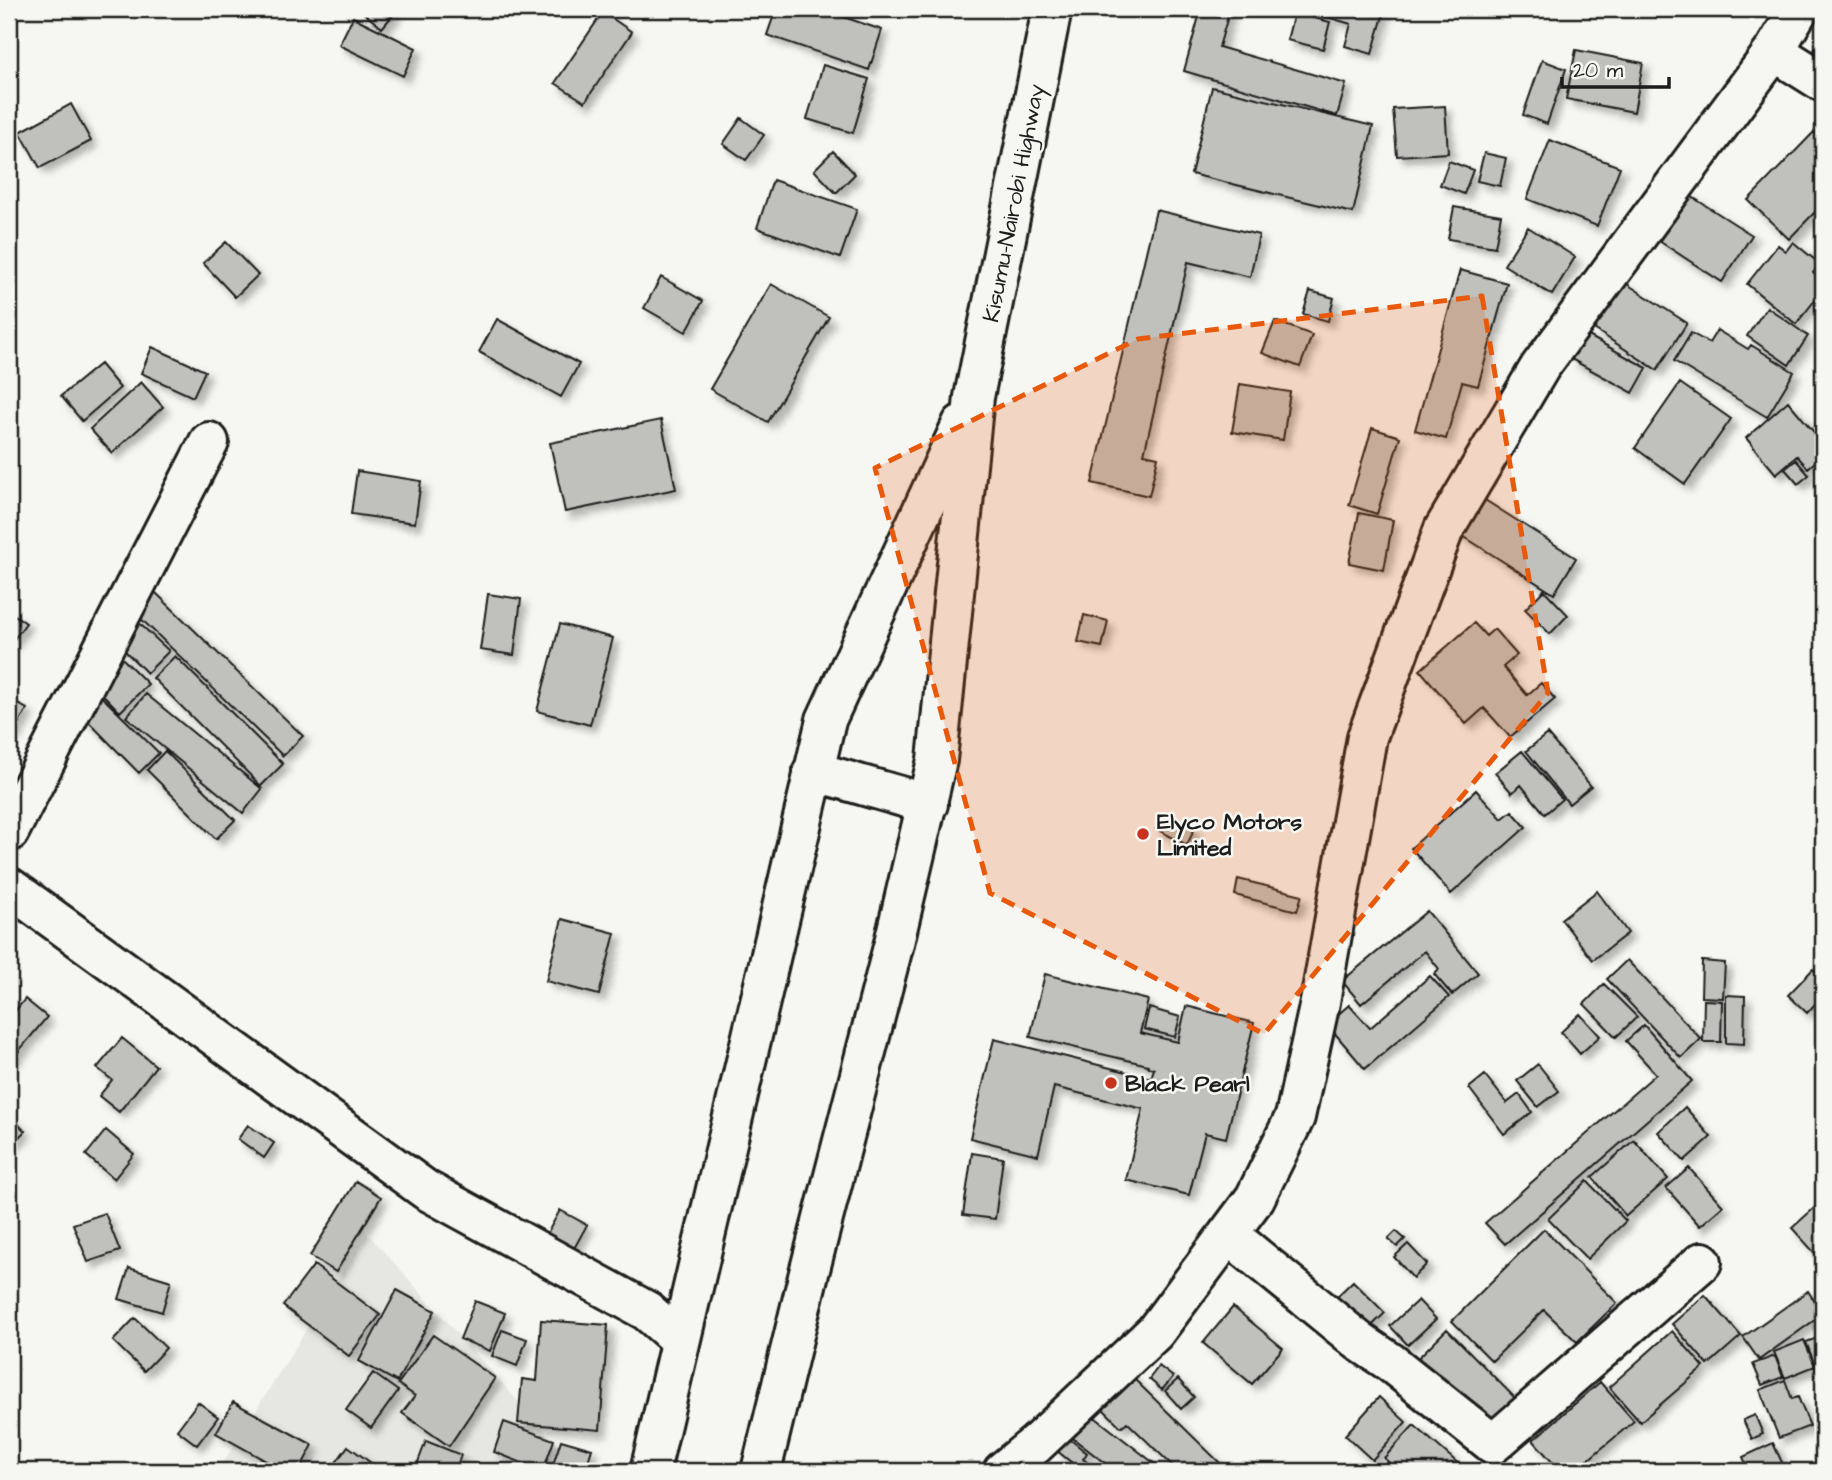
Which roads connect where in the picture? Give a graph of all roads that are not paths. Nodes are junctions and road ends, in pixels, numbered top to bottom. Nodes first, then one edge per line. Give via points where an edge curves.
1 (1052, 9) edge
2 (1798, 9) edge
3 (1774, 51) junction
4 (1823, 82) edge
5 (974, 397) junction
6 (209, 442) dead end
7 (813, 771) junction
8 (928, 804) junction
9 (9, 832) edge
10 (9, 887) edge
11 (1228, 1234) junction
12 (1702, 1262) dead end
13 (680, 1340) junction
14 (650, 1471) edge
15 (761, 1471) edge
16 (1003, 1471) edge

1 - 5 main road, Kisumu-Nairobi Highway
2 - 3 main road
3 - 4 main road
3 - 11 main road via 1540,367 1444,529 1367,737 1295,1116 1255,1198
5 - 7 main road via 826,720
5 - 8 main road via 937,760
6 - 9 main road
7 - 8 main road
7 - 13 main road
8 - 15 main road
10 - 13 main road via 426,1190 647,1311
11 - 12 main road via 1493,1444
11 - 16 main road via 1155,1332
13 - 14 main road

